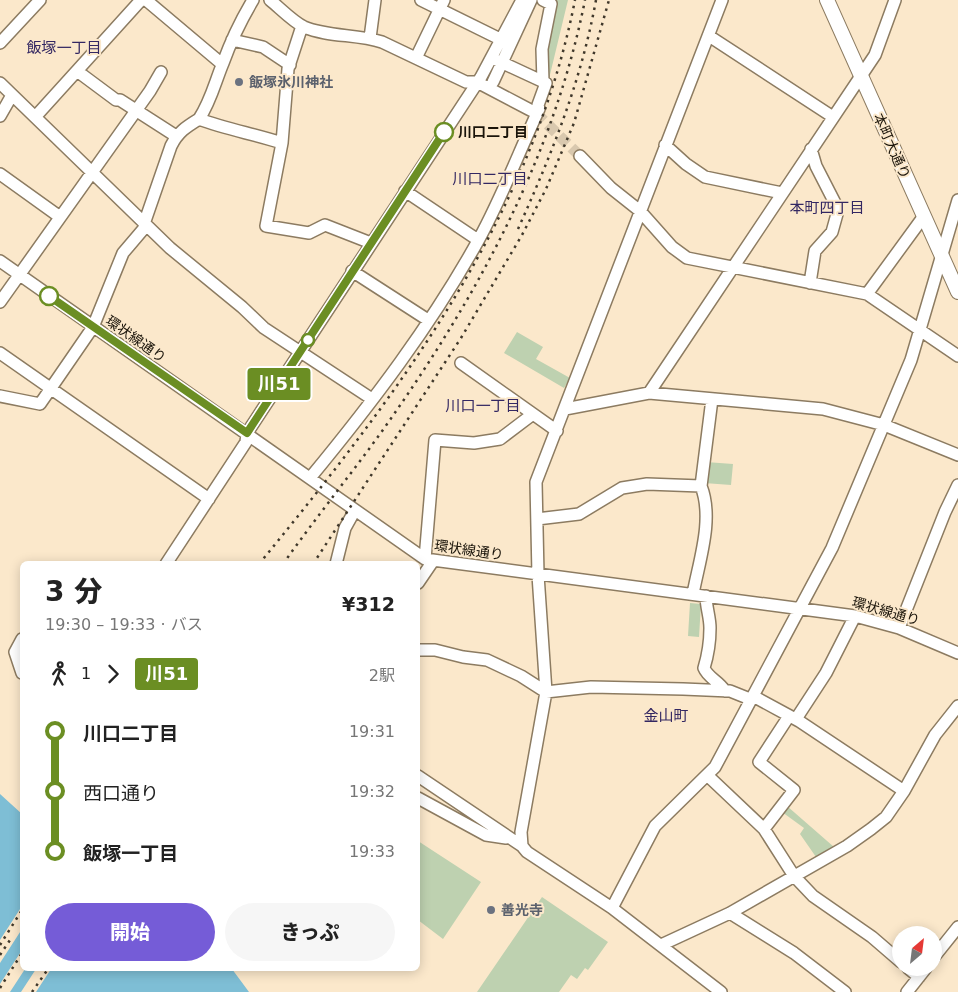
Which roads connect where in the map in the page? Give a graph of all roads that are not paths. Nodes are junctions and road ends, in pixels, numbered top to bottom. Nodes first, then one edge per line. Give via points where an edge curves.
1 (40, 0) edge
2 (141, 0) edge
3 (146, 0) edge
4 (252, 0) edge
5 (270, 0) edge
6 (375, 0) edge
7 (421, 0) edge
8 (522, 0) edge
9 (531, 0) edge
10 (543, 0) edge
11 (722, 0) edge
12 (827, 0) edge
13 (895, 0) edge
14 (442, 5) edge
15 (302, 26) junction
16 (708, 36) junction
17 (370, 38) junction
18 (232, 40) junction
19 (502, 40) junction
20 (0, 43) edge
21 (416, 58) junction
22 (497, 61) junction
23 (222, 64) junction
24 (290, 65) junction
25 (77, 71) junction
26 (161, 72) dead end
27 (861, 76) junction
28 (478, 82) junction
29 (493, 82) junction
30 (544, 82) junction
31 (0, 83) edge
32 (12, 94) junction
33 (134, 111) junction
34 (536, 112) junction
35 (0, 116) edge
36 (36, 116) junction
37 (833, 117) junction
38 (199, 119) junction
39 (176, 136) junction
40 (282, 143) junction
41 (665, 145) junction
42 (811, 149) junction
43 (580, 156) tunnel mouth
44 (92, 172) junction
45 (0, 174) edge
46 (405, 191) junction
47 (782, 193) junction
48 (958, 200) edge
49 (640, 211) junction
50 (924, 216) junction
51 (60, 217) junction
52 (145, 225) junction
53 (478, 240) junction
54 (371, 243) junction
55 (942, 255) junction
56 (0, 261) edge
57 (731, 267) junction
58 (352, 271) junction
59 (20, 275) junction
60 (810, 283) junction
61 (958, 292) edge
62 (867, 294) junction
63 (0, 302) edge
64 (428, 320) junction
65 (93, 327) junction
66 (921, 330) junction
67 (300, 352) junction
68 (0, 353) edge
69 (958, 356) edge
70 (461, 363) dead end
71 (51, 389) junction
72 (649, 393) junction
73 (0, 396) edge
74 (372, 399) junction
75 (712, 399) junction
76 (565, 409) junction
77 (533, 414) junction
78 (884, 425) junction
79 (557, 431) junction
80 (247, 433) junction
81 (958, 455) edge
82 (310, 478) junction
83 (958, 485) edge
84 (701, 486) junction
85 (208, 499) junction
86 (355, 510) junction
87 (537, 519) junction
88 (429, 560) junction
89 (168, 561) edge
90 (337, 561) edge
91 (538, 575) junction
92 (420, 579) edge
93 (693, 594) junction
94 (706, 596) junction
95 (798, 608) junction
96 (855, 616) junction
97 (899, 628) junction
98 (20, 643) edge
99 (420, 650) edge
100 (958, 653) edge
101 (20, 667) edge
102 (725, 691) junction
103 (546, 692) junction
104 (752, 698) junction
105 (958, 706) edge
106 (792, 717) junction
107 (707, 775) junction
108 (420, 777) edge
109 (904, 791) junction
110 (420, 799) edge
111 (764, 828) junction
112 (517, 843) junction
113 (794, 876) junction
114 (612, 908) junction
115 (730, 913) junction
116 (958, 927) edge
117 (661, 945) junction
118 (942, 947) edge
119 (892, 954) edge
120 (920, 976) edge
121 (721, 992) edge
122 (845, 992) edge
123 (907, 992) edge

1 - 20 street
2 - 25 street
3 - 23 street
4 - 18 street
5 - 15 street
6 - 17 street
7 - 14 street
8 - 19 street
9 - 22 street
10 - 30 street via 551,4 542,49
11 - 16 street
12 - 27 main road, 本町大通り
13 - 27 street via 875,55
14 - 19 street
14 - 21 street
15 - 17 street
15 - 24 street
16 - 37 street
16 - 41 street
17 - 21 street
18 - 23 street
18 - 24 street via 264,48
19 - 22 street
21 - 28 street via 466,82
22 - 28 street
22 - 29 street
22 - 30 street
23 - 38 street via 210,102
24 - 40 street
25 - 33 street
25 - 36 street
26 - 33 street
27 - 37 street
27 - 50 main road, 本町大通り
28 - 29 street
28 - 34 street
28 - 46 street
29 - 34 street
30 - 34 street
31 - 32 street
32 - 35 street
32 - 36 street
33 - 39 street
33 - 44 street
34 - 53 street via 517,161
36 - 44 street
37 - 42 street
38 - 39 street
38 - 40 street
39 - 52 street
40 - 54 street via 266,226 309,233 325,225
41 - 47 street via 705,177
41 - 49 street
42 - 47 street
42 - 60 street via 837,214 832,232 816,251
43 - 49 street via 611,188
44 - 51 street
44 - 52 street
45 - 51 street
46 - 53 street
46 - 54 street
47 - 57 street
48 - 55 street
49 - 57 street via 678,253 696,261
49 - 76 street
50 - 55 main road, 本町大通り
50 - 62 street
51 - 59 street
52 - 65 street via 123,253
52 - 67 street via 264,328
53 - 64 street
54 - 58 street
55 - 61 main road, 本町大通り
55 - 66 street
56 - 59 street, 環状線通り
57 - 60 street
57 - 72 street
58 - 64 street
58 - 67 street
59 - 63 street
59 - 65 street, 環状線通り
60 - 62 street
62 - 66 street
64 - 74 street
65 - 71 street
65 - 80 street, 環状線通り
66 - 69 street
66 - 78 street
67 - 74 street
67 - 80 street
68 - 71 street
70 - 77 street
71 - 73 street via 40,404
71 - 85 street
72 - 75 street
72 - 76 street
74 - 82 street
75 - 78 street via 823,408
75 - 84 street
76 - 79 street
77 - 79 street
77 - 88 street via 500,439 474,443 435,440
78 - 81 street
78 - 95 street via 832,548
79 - 87 street via 536,482
80 - 82 street, 環状線通り
80 - 85 street via 246,442
82 - 86 street, 環状線通り
83 - 97 street
84 - 87 street via 647,484 622,488 580,514
84 - 93 street via 706,521
85 - 89 street
86 - 88 street, 環状線通り
86 - 90 street via 344,528
87 - 91 street
88 - 91 street, 環状線通り
88 - 92 street
91 - 93 street, 環状線通り
91 - 103 street
93 - 94 street, 環状線通り
94 - 95 street, 環状線通り
94 - 102 street via 710,627 709,653 704,668 706,674 721,684
95 - 96 street, 環状線通り
95 - 104 street
96 - 97 street, 環状線通り
96 - 106 street via 830,668
97 - 100 street, 環状線通り
98 - 101 street via 15,652
99 - 103 street via 487,660
102 - 103 street via 591,687
102 - 104 street
103 - 112 street
104 - 106 street
104 - 107 street via 715,767
105 - 109 street via 935,735
106 - 109 street
106 - 111 street via 759,762 794,790
107 - 111 street
107 - 114 street via 655,826
108 - 112 street
109 - 113 street via 886,817 871,829
110 - 112 street via 486,834
111 - 113 street
112 - 114 street
113 - 115 street
113 - 119 street via 813,896
114 - 117 street
115 - 117 street
115 - 122 street via 794,953
116 - 118 street
117 - 121 street
120 - 123 street

